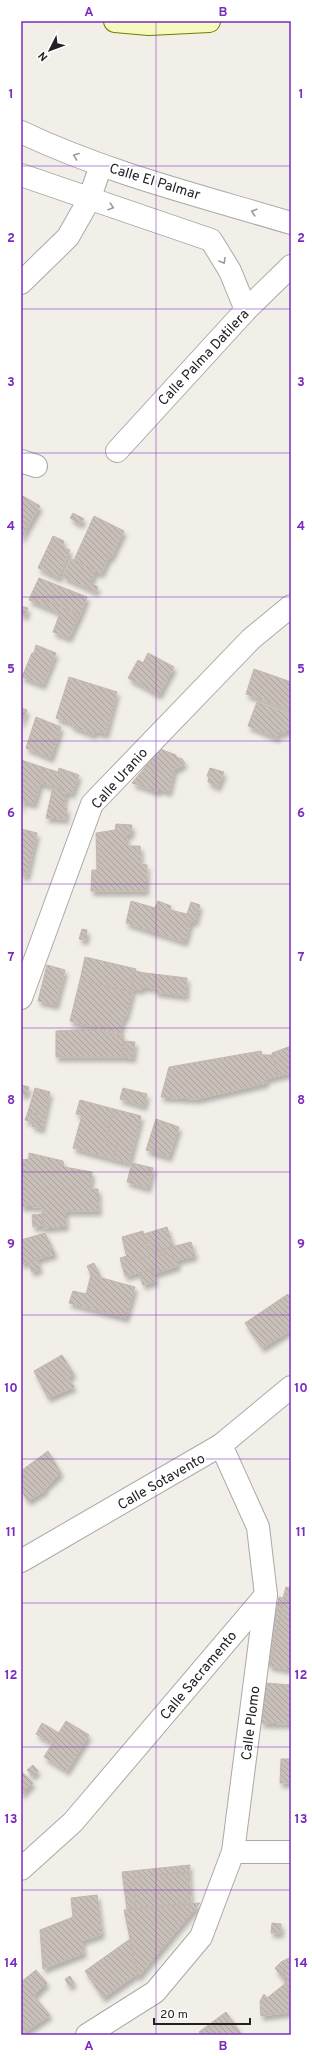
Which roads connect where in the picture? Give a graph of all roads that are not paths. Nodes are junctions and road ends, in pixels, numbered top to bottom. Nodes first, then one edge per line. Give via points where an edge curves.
1 (115, 21) edge
2 (209, 21) edge
3 (21, 132) edge
4 (101, 165) junction
5 (21, 176) edge
6 (89, 200) junction
7 (291, 223) edge
8 (291, 266) edge
9 (21, 283) edge
10 (246, 310) junction
11 (117, 451) dead end
12 (291, 606) edge
13 (21, 998) edge
14 (291, 1387) edge
15 (222, 1445) junction
16 (21, 1561) edge
17 (266, 1595) junction
18 (233, 1852) junction
19 (291, 1852) edge
20 (21, 1869) edge
21 (87, 2035) edge

1 - 2 main road via 149,24
4 -> 3 street, Calle El Palmar
4 - 6 street
7 -> 4 street, Calle El Palmar
5 - 6 street
6 - 9 street via 68,237
6 -> 10 street via 211,240 230,271
8 - 10 street, Calle Palma Datilera
10 - 11 street, Calle Palma Datilera
12 - 13 street, Calle Uranio via 251,640 92,804
14 - 15 street, Calle Sotavento
15 - 16 street, Calle Sotavento
15 - 17 street via 258,1527
17 - 18 street, Calle Plomo
17 - 20 street, Calle Sacramento via 73,1822
18 - 19 street
18 - 21 street, Calle Plomo via 202,1937 155,1992

